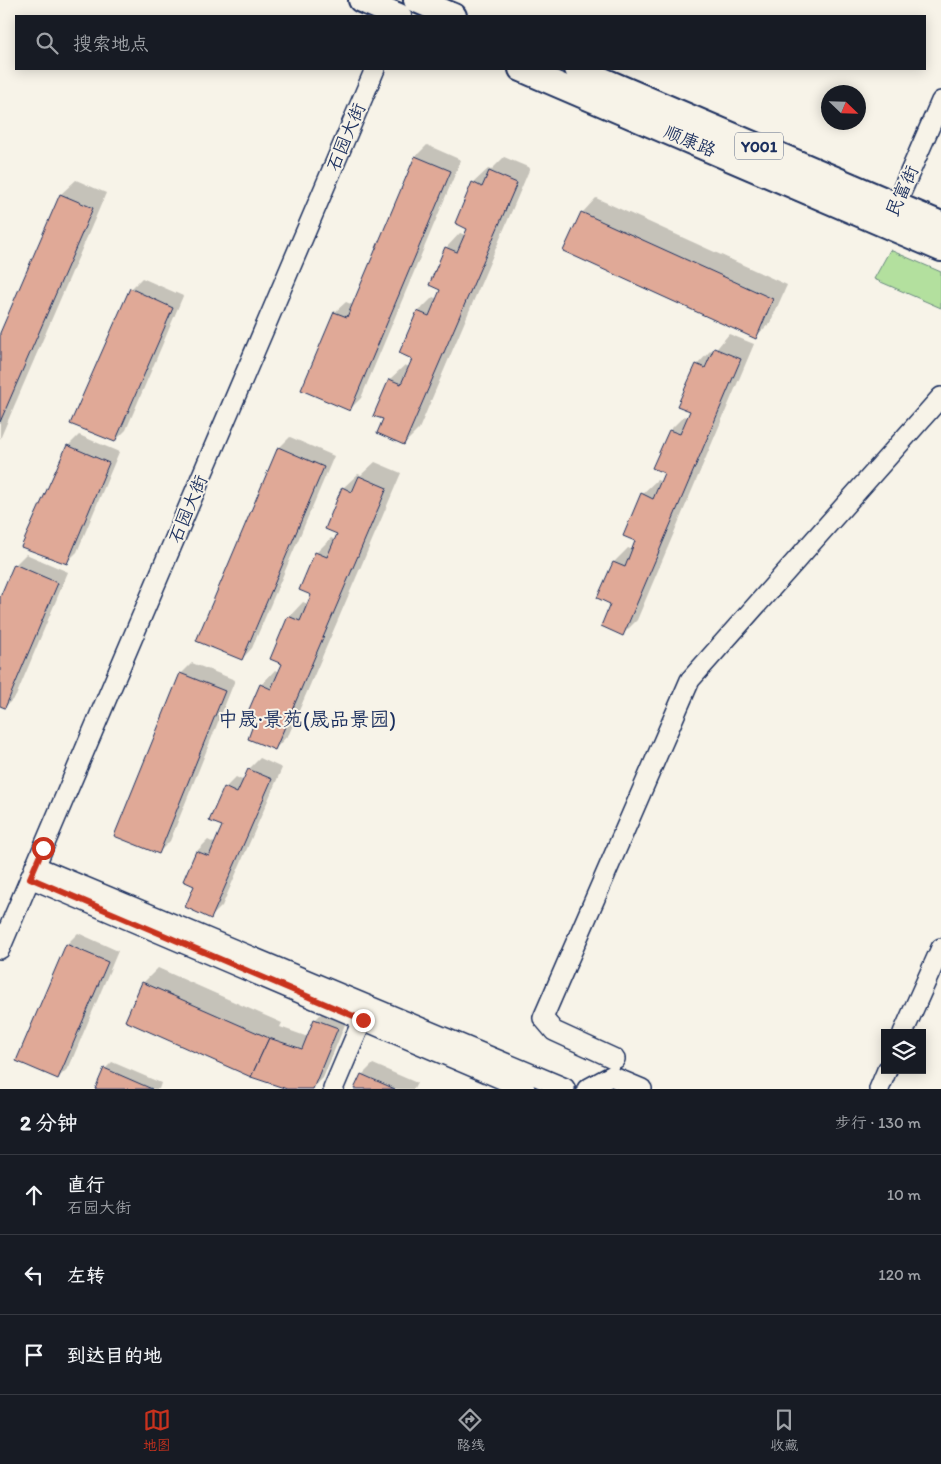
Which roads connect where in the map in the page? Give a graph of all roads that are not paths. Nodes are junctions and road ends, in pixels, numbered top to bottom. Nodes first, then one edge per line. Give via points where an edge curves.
1 (361, 0) edge
2 (404, 0) edge
3 (416, 0) edge
4 (396, 15) edge
5 (398, 15) edge
6 (452, 15) edge
7 (375, 70) edge
8 (523, 70) edge
9 (579, 70) edge
10 (941, 102) edge
11 (896, 204) junction
12 (941, 224) edge
13 (886, 226) junction
14 (941, 249) edge
15 (941, 397) edge
16 (33, 872) junction
17 (0, 947) edge
18 (941, 948) edge
19 (366, 1013) junction
20 (906, 1029) edge
21 (616, 1059) dead end
22 (885, 1074) edge
23 (565, 1088) edge
24 (333, 1089) edge
25 (525, 1089) edge
26 (587, 1089) edge
27 (642, 1089) edge
28 (879, 1089) edge

1 - 4 main road
2 - 5 street
3 - 6 main road
7 - 16 street, 石园大街
8 - 13 main road, 顺康路
9 - 11 main road, 顺康路 / Y001
10 - 11 street, 民富街
11 - 12 main road, 顺康路 / Y001
11 - 13 street, 民富街
13 - 14 main road, 顺康路
15 - 21 street via 690,680 542,1018 554,1031
16 - 17 street, 石园大街
16 - 19 street
18 - 20 street
19 - 23 street
19 - 24 street
19 - 25 street
22 - 28 street
26 - 27 street via 611,1076

